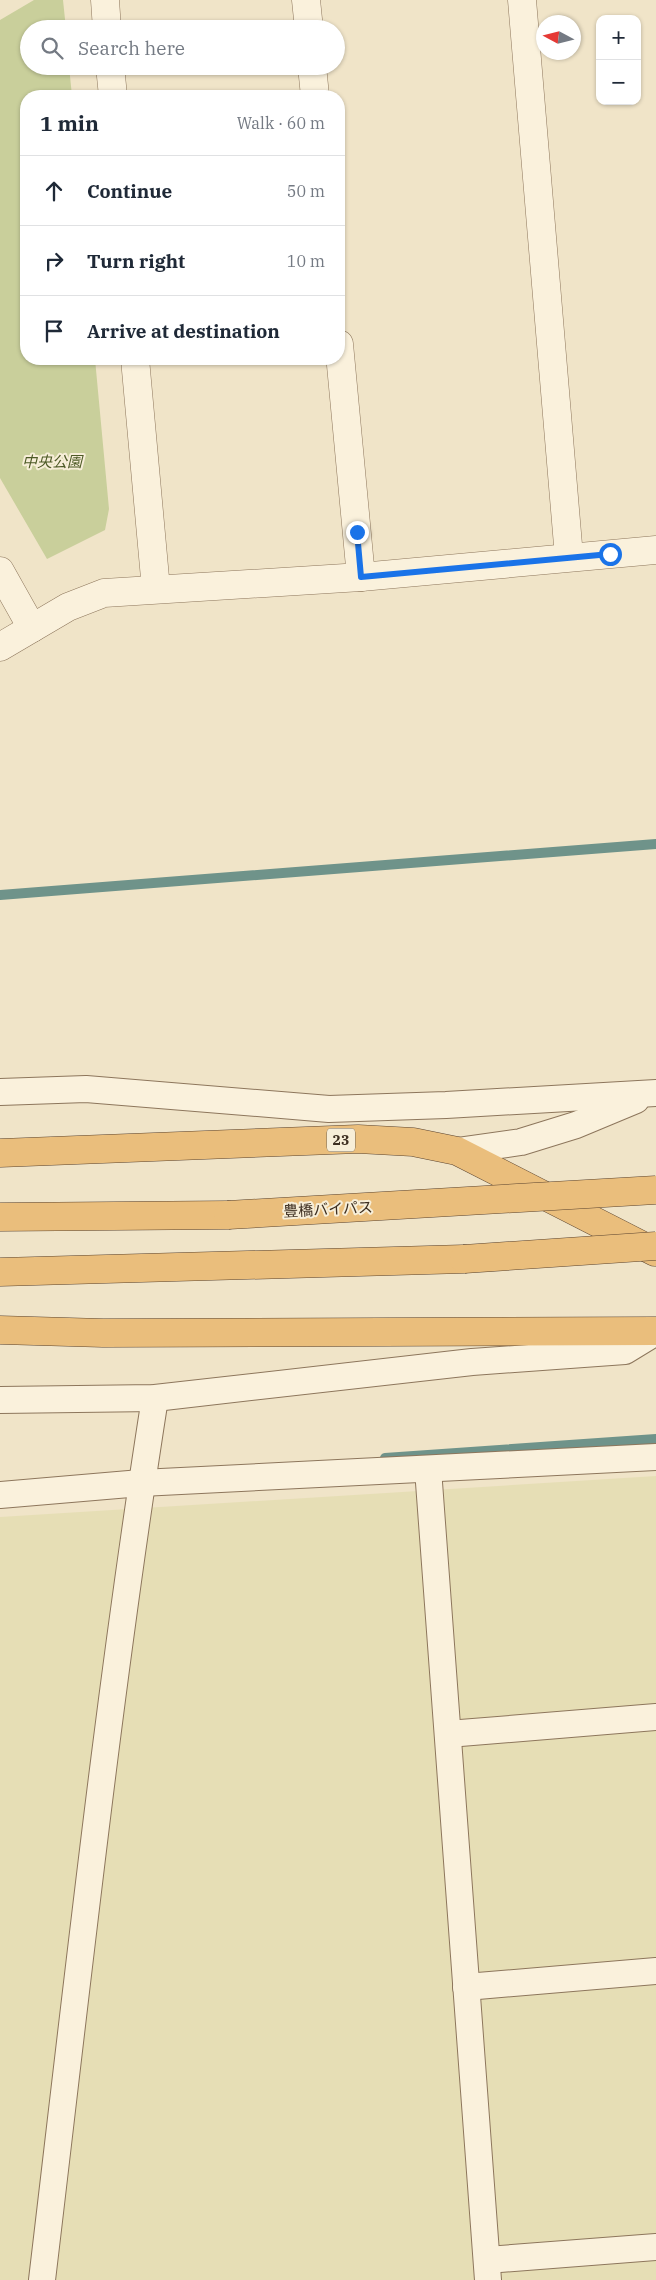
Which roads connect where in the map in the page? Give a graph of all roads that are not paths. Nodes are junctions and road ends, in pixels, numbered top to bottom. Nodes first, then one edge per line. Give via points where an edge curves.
1 (105, 0) edge
2 (306, 0) edge
3 (522, 0) edge
4 (106, 20) edge
5 (307, 20) edge
6 (111, 75) edge
7 (313, 75) edge
8 (112, 90) edge
9 (314, 90) edge
10 (136, 365) edge
11 (341, 365) edge
12 (656, 550) edge
13 (569, 557) junction
14 (0, 571) edge
15 (361, 577) junction
16 (156, 589) junction
17 (32, 628) junction
18 (0, 647) edge
19 (0, 1092) edge
20 (655, 1093) edge
21 (457, 1151) junction
22 (0, 1153) edge
23 (656, 1190) edge
24 (0, 1218) edge
25 (656, 1246) edge
26 (656, 1253) edge
27 (0, 1272) edge
28 (0, 1330) edge
29 (656, 1331) edge
30 (155, 1398) junction
31 (0, 1400) edge
32 (656, 1457) edge
33 (428, 1469) junction
34 (142, 1483) junction
35 (0, 1495) edge
36 (656, 1717) edge
37 (448, 1734) junction
38 (656, 1971) edge
39 (466, 1987) junction
40 (656, 2247) edge
41 (487, 2270) edge
42 (42, 2280) edge

1 - 4 street
2 - 5 street
3 - 13 street
6 - 8 street
7 - 9 street
10 - 16 street
11 - 15 street
12 - 13 street
13 - 15 street
14 - 17 street
15 - 16 street
16 - 17 street via 104,593 68,607
17 - 18 street
19 - 20 street via 86,1090 329,1109
20 - 21 street via 576,1125 521,1142
21 - 22 highway, 23 via 413,1142 358,1139
21 - 26 highway, 23
23 - 24 highway, 豊橋バイパス, bridge via 228,1215
25 - 27 highway, bridge via 464,1259
28 - 29 highway via 103,1333
29 - 30 street via 625,1351 472,1362
30 - 31 street
30 - 34 street
32 - 33 street
33 - 34 street
33 - 37 street
34 - 35 street
34 - 42 street via 86,1908
36 - 37 street
37 - 39 street
38 - 39 street
39 - 41 street
40 - 41 street

